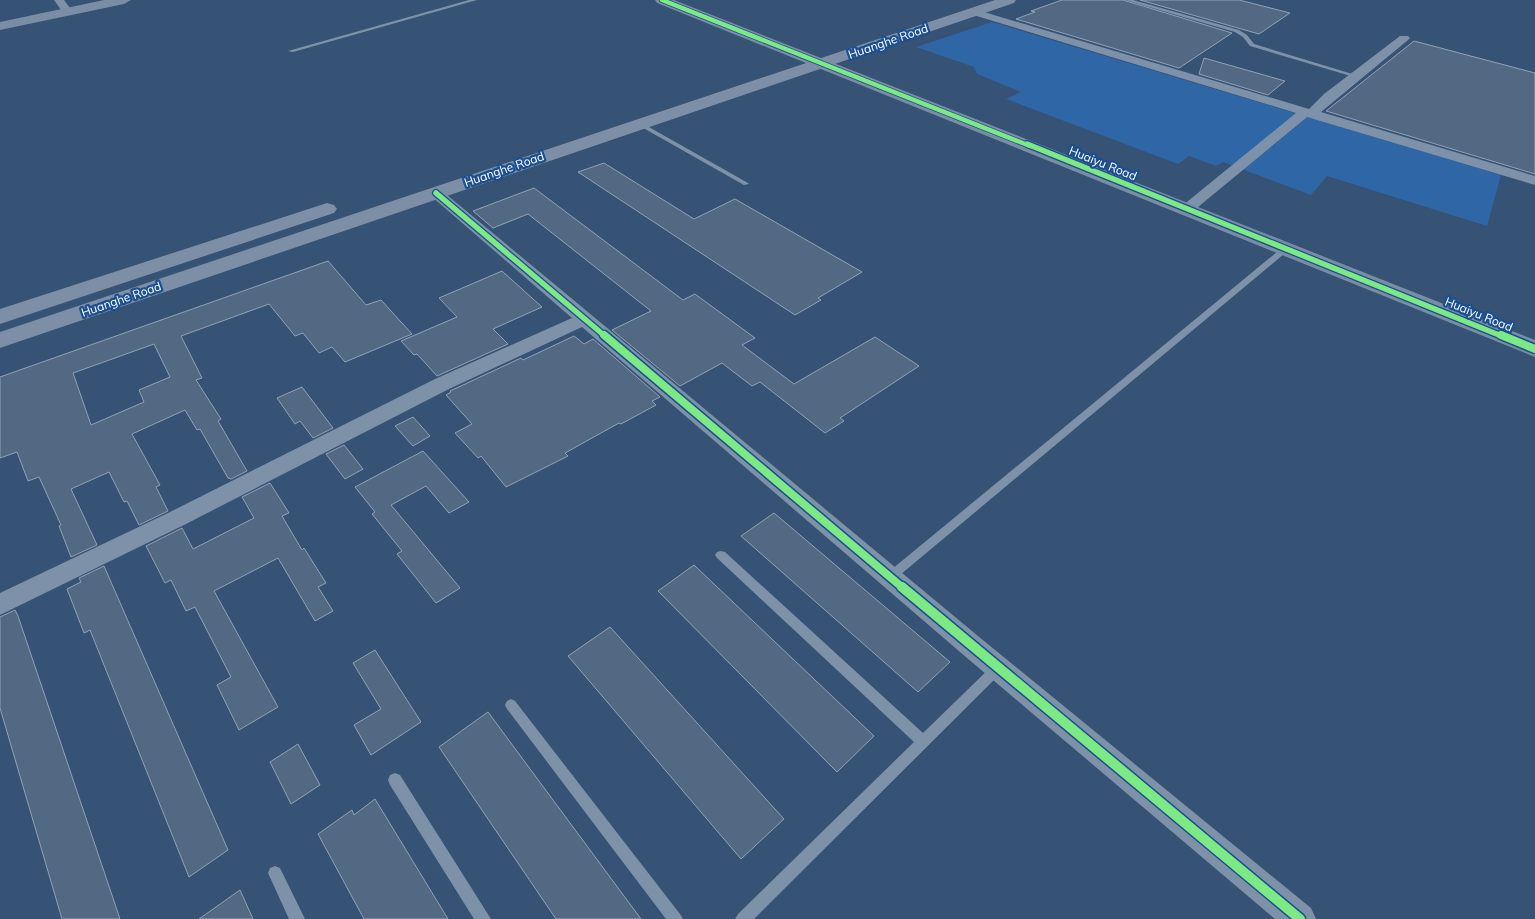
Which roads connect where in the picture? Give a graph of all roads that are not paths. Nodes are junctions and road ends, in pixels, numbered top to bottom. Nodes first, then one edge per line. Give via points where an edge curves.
1 (124, 0) edge
2 (475, 0) edge
3 (662, 0) edge
4 (1009, 0) edge
5 (1127, 0) edge
6 (64, 6) edge
7 (971, 6) edge
8 (0, 26) edge
9 (1404, 38) dead end
10 (292, 51) dead end
11 (801, 54) junction
12 (822, 63) junction
13 (1356, 76) junction
14 (1308, 113) junction
15 (640, 124) junction
16 (538, 140) dead end
17 (1535, 181) edge
18 (746, 184) dead end
19 (436, 193) junction
20 (340, 205) dead end
21 (1186, 209) junction
22 (1286, 249) junction
23 (0, 317) edge
24 (584, 318) junction
25 (0, 340) edge
26 (1535, 349) edge
27 (720, 556) dead end
28 (890, 577) junction
29 (0, 605) edge
30 (998, 668) junction
31 (511, 705) dead end
32 (923, 742) junction
33 (395, 780) dead end
34 (275, 873) dead end
35 (297, 919) edge
36 (483, 919) edge
37 (674, 919) edge
38 (743, 919) edge
39 (1300, 919) edge

1 - 6 street
2 - 10 lane
3 - 11 street, Huaiyu Road
4 - 7 main road, Huanghe Road
5 - 13 lane via 1237,31 1252,45
6 - 8 street
7 - 11 main road, Huanghe Road
7 - 12 main road, Huanghe Road
7 - 14 street
9 - 13 street
11 - 12 street, Huaiyu Road
11 - 16 main road, Huanghe Road
12 - 15 main road, Huanghe Road
12 - 21 street, Huaiyu Road
13 - 14 street
14 - 17 street
14 - 21 street
15 - 18 lane
15 - 19 main road, Huanghe Road
19 - 24 street
19 - 25 main road, Huanghe Road
20 - 23 main road, Huanghe Road
21 - 22 street, Huaiyu Road
22 - 26 street, Huaiyu Road
22 - 28 lane
24 - 28 street
24 - 29 street via 442,384
27 - 32 lane
28 - 30 street
30 - 32 lane
30 - 39 street
31 - 37 lane
32 - 38 lane
33 - 36 lane
34 - 35 lane

